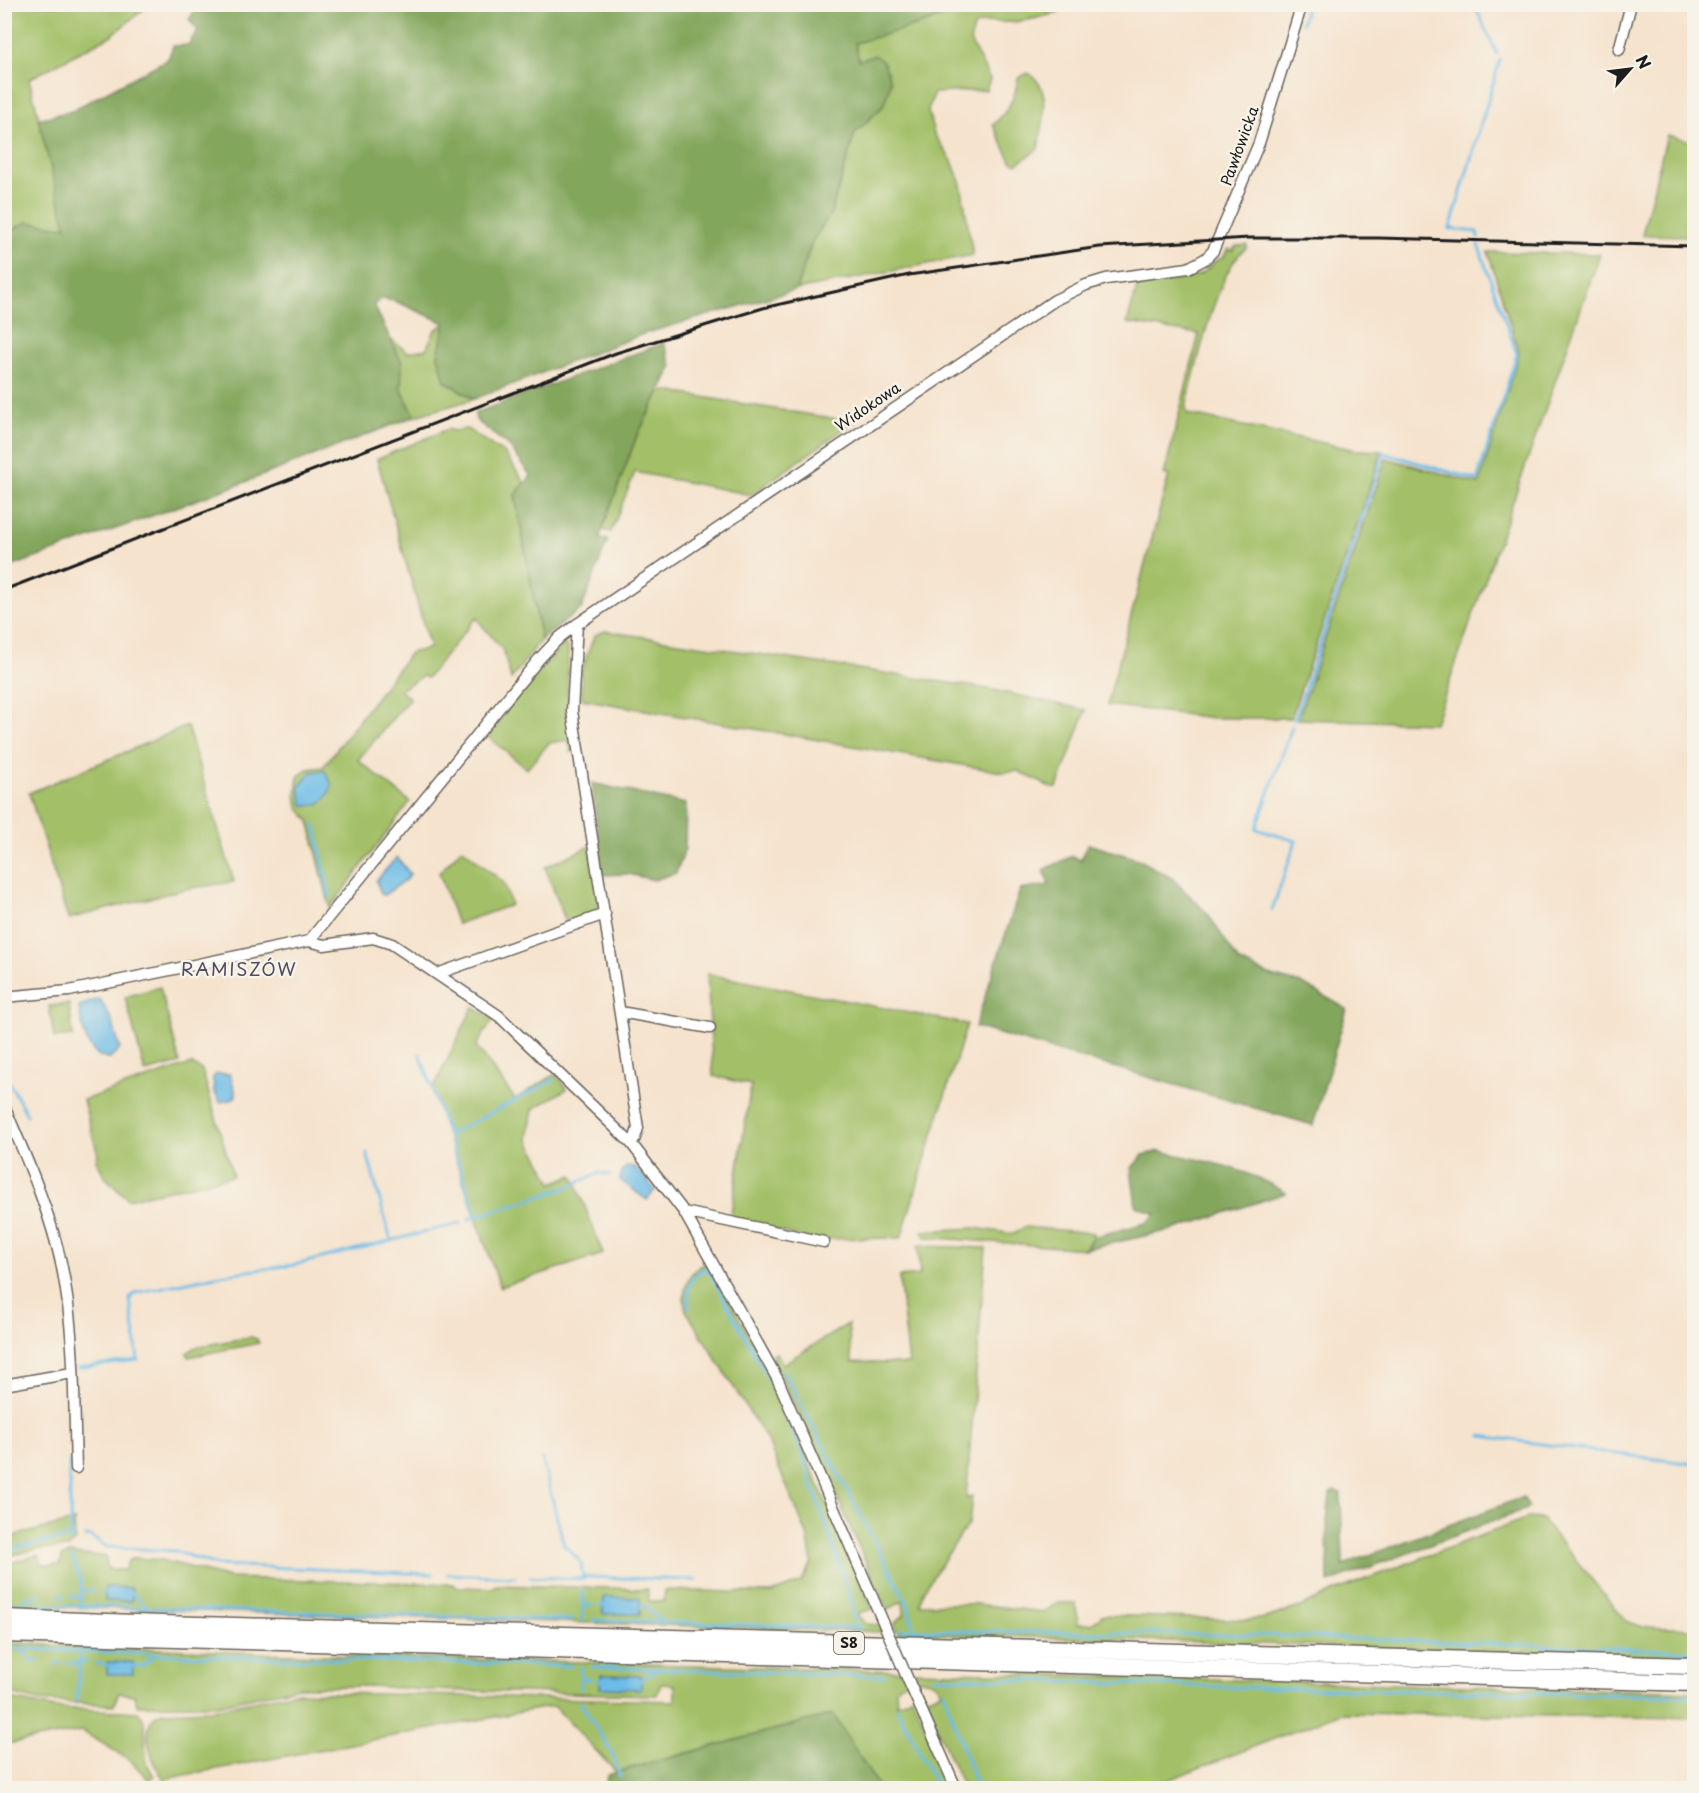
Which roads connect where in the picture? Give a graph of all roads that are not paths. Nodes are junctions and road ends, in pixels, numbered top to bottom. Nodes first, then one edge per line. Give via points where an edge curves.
1 (1302, 4) edge
2 (1631, 4) edge
3 (1619, 50) dead end
4 (1173, 271) joint
5 (577, 624) junction
6 (605, 914) junction
7 (309, 941) junction
8 (437, 974) junction
9 (4, 997) edge
10 (620, 1012) junction
11 (710, 1028) dead end
12 (4, 1106) edge
13 (630, 1143) junction
14 (684, 1212) junction
15 (824, 1242) dead end
16 (72, 1373) junction
17 (4, 1385) edge
18 (76, 1468) dead end
19 (4, 1618) edge
20 (4, 1634) edge
21 (1695, 1666) edge
22 (1695, 1683) edge
23 (956, 1788) edge

1 - 4 street, Pawłowicka via 1258,143 1216,246 1200,262
2 - 3 street
4 - 5 street, Widokowa via 1106,279 1055,300
5 - 6 street via 572,711
5 - 7 street, Widokowa via 539,660
6 - 8 street
6 - 10 street
7 - 8 street via 324,945 381,939
7 - 9 street via 78,990
8 - 13 street via 499,1016
10 - 11 street
10 - 13 street via 638,1128
12 - 16 street via 21,1143 62,1267
13 - 14 street
14 - 15 street
14 - 23 street, bridge via 778,1380
16 - 17 street
16 - 18 street
19 - 21 highway, S8
20 - 22 highway, S8

